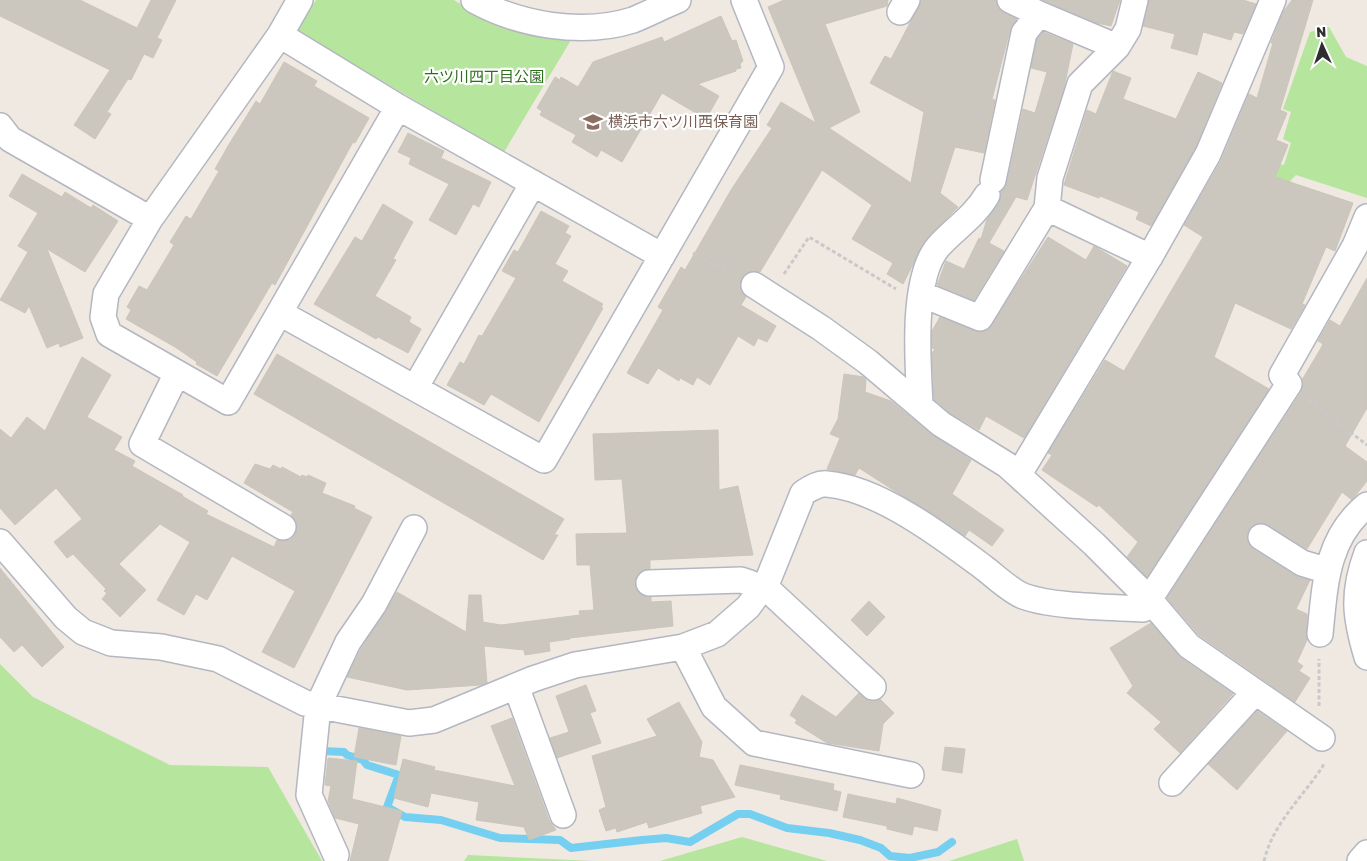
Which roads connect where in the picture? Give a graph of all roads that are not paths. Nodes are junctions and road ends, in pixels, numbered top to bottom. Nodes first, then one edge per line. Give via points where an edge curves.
1 (300, 0) edge
2 (474, 0) edge
3 (678, 0) edge
4 (744, 0) edge
5 (1010, 0) edge
6 (1135, 0) edge
7 (1273, 0) edge
8 (1039, 14) junction
9 (280, 35) junction
10 (1117, 46) junction
11 (398, 107) junction
12 (0, 126) edge
13 (533, 183) junction
14 (1047, 208) junction
15 (1367, 217) edge
16 (150, 219) junction
17 (672, 248) junction
18 (1150, 257) junction
19 (762, 290) road end
20 (911, 293) junction
21 (280, 313) junction
22 (176, 372) junction
23 (415, 388) junction
24 (920, 404) junction
25 (1019, 474) junction
26 (1367, 505) edge
27 (283, 527) dead end
28 (414, 528) dead end
29 (1261, 537) dead end
30 (0, 542) edge
31 (1367, 553) edge
32 (1328, 571) junction
33 (649, 583) dead end
34 (762, 589) junction
35 (1149, 599) junction
36 (1320, 634) road end
37 (683, 647) junction
38 (1367, 657) edge
39 (516, 686) junction
40 (873, 688) dead end
41 (1255, 692) junction
42 (318, 706) junction
43 (1321, 729) road end
44 (911, 775) dead end
45 (1172, 783) dead end
46 (563, 815) dead end
47 (1367, 853) edge
48 (336, 855) dead end
49 (1360, 861) edge

1 - 9 street
2 - 3 street via 494,11 542,24 588,27 632,20
4 - 17 street via 771,67
5 - 8 street
6 - 10 street via 1128,29
7 - 18 street via 1208,154
8 - 10 street
8 - 20 street via 1024,33 990,188 981,207 937,248
9 - 11 street
9 - 16 street
10 - 14 street via 1080,84 1050,178
11 - 13 street
11 - 21 street
12 - 16 street via 10,139
13 - 17 street
13 - 23 street
14 - 18 street
14 - 20 street via 980,318
15 - 35 street via 1355,246 1282,375 1291,385
16 - 22 street via 106,294 103,317 109,334
17 - 23 street via 544,460
18 - 25 street
19 - 24 street via 821,328
20 - 24 street via 918,335
21 - 22 street via 228,402
21 - 23 street
22 - 27 street via 142,444
24 - 25 street via 941,424
25 - 35 street
26 - 32 street via 1346,524
28 - 42 street via 374,604 348,642
29 - 32 street via 1302,563
30 - 42 street via 66,618 83,632 111,643 161,647 218,659 305,703
31 - 38 street via 1358,576 1356,615
32 - 36 street
33 - 34 street via 741,580
34 - 35 street via 803,493 826,483 857,491 906,514 1020,595 1038,601 1143,609
34 - 37 street via 748,607 717,634
34 - 40 street
35 - 41 street via 1189,646
37 - 39 street via 575,665
37 - 44 street via 714,707 754,743
39 - 42 street via 434,720 420,722
39 - 46 street
41 - 43 street
41 - 45 street
42 - 48 street via 309,795
47 - 49 street

